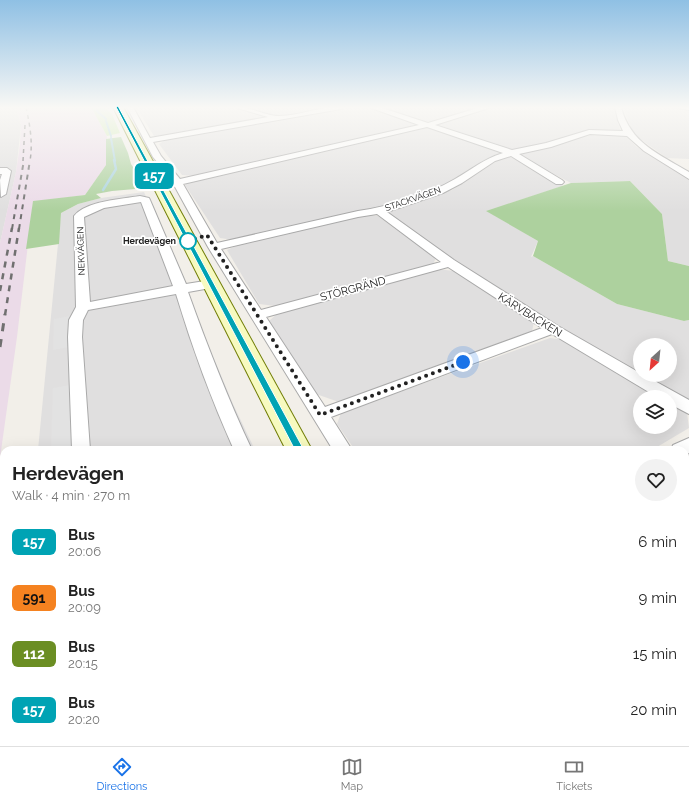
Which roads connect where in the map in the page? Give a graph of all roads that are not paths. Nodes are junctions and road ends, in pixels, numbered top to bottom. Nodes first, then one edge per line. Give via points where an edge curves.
1 (136, 142) edge
2 (151, 142) edge
3 (354, 142) edge
4 (478, 142) edge
5 (558, 142) edge
6 (638, 142) edge
7 (512, 153) junction
8 (682, 160) dead end
9 (667, 161) junction
10 (0, 171) edge
11 (689, 176) edge
12 (177, 182) junction
13 (559, 182) dead end
14 (1, 194) dead end
15 (379, 211) junction
16 (214, 247) junction
17 (450, 263) junction
18 (211, 284) junction
19 (181, 289) junction
20 (83, 308) junction
21 (257, 315) junction
22 (553, 329) junction
23 (689, 408) edge
24 (320, 415) junction
25 (81, 446) edge
26 (241, 446) edge
27 (297, 446) edge
28 (340, 446) edge

1 - 18 street
2 - 12 street via 157,157
3 - 12 street
4 - 7 street
5 - 7 street, STACKVÄGEN
6 - 9 street
7 - 13 street
7 - 15 street, STACKVÄGEN via 492,160 440,191
8 - 9 street
9 - 11 street
10 - 14 street via 7,171
12 - 16 street
15 - 16 street, STACKVÄGEN
15 - 17 street, KÄRVBACKEN
16 - 21 street
17 - 21 street, STÖRGRÄND
17 - 22 street, KÄRVBACKEN
18 - 19 street
18 - 27 street
19 - 20 street
19 - 20 street, NEKVÄGEN via 145,200 124,201 93,208 79,216
19 - 26 street, NEKVÄGEN via 194,329
20 - 25 street, NEKVÄGEN via 76,320 75,337
21 - 24 street
22 - 23 street, KÄRVBACKEN
22 - 24 street
24 - 28 street

